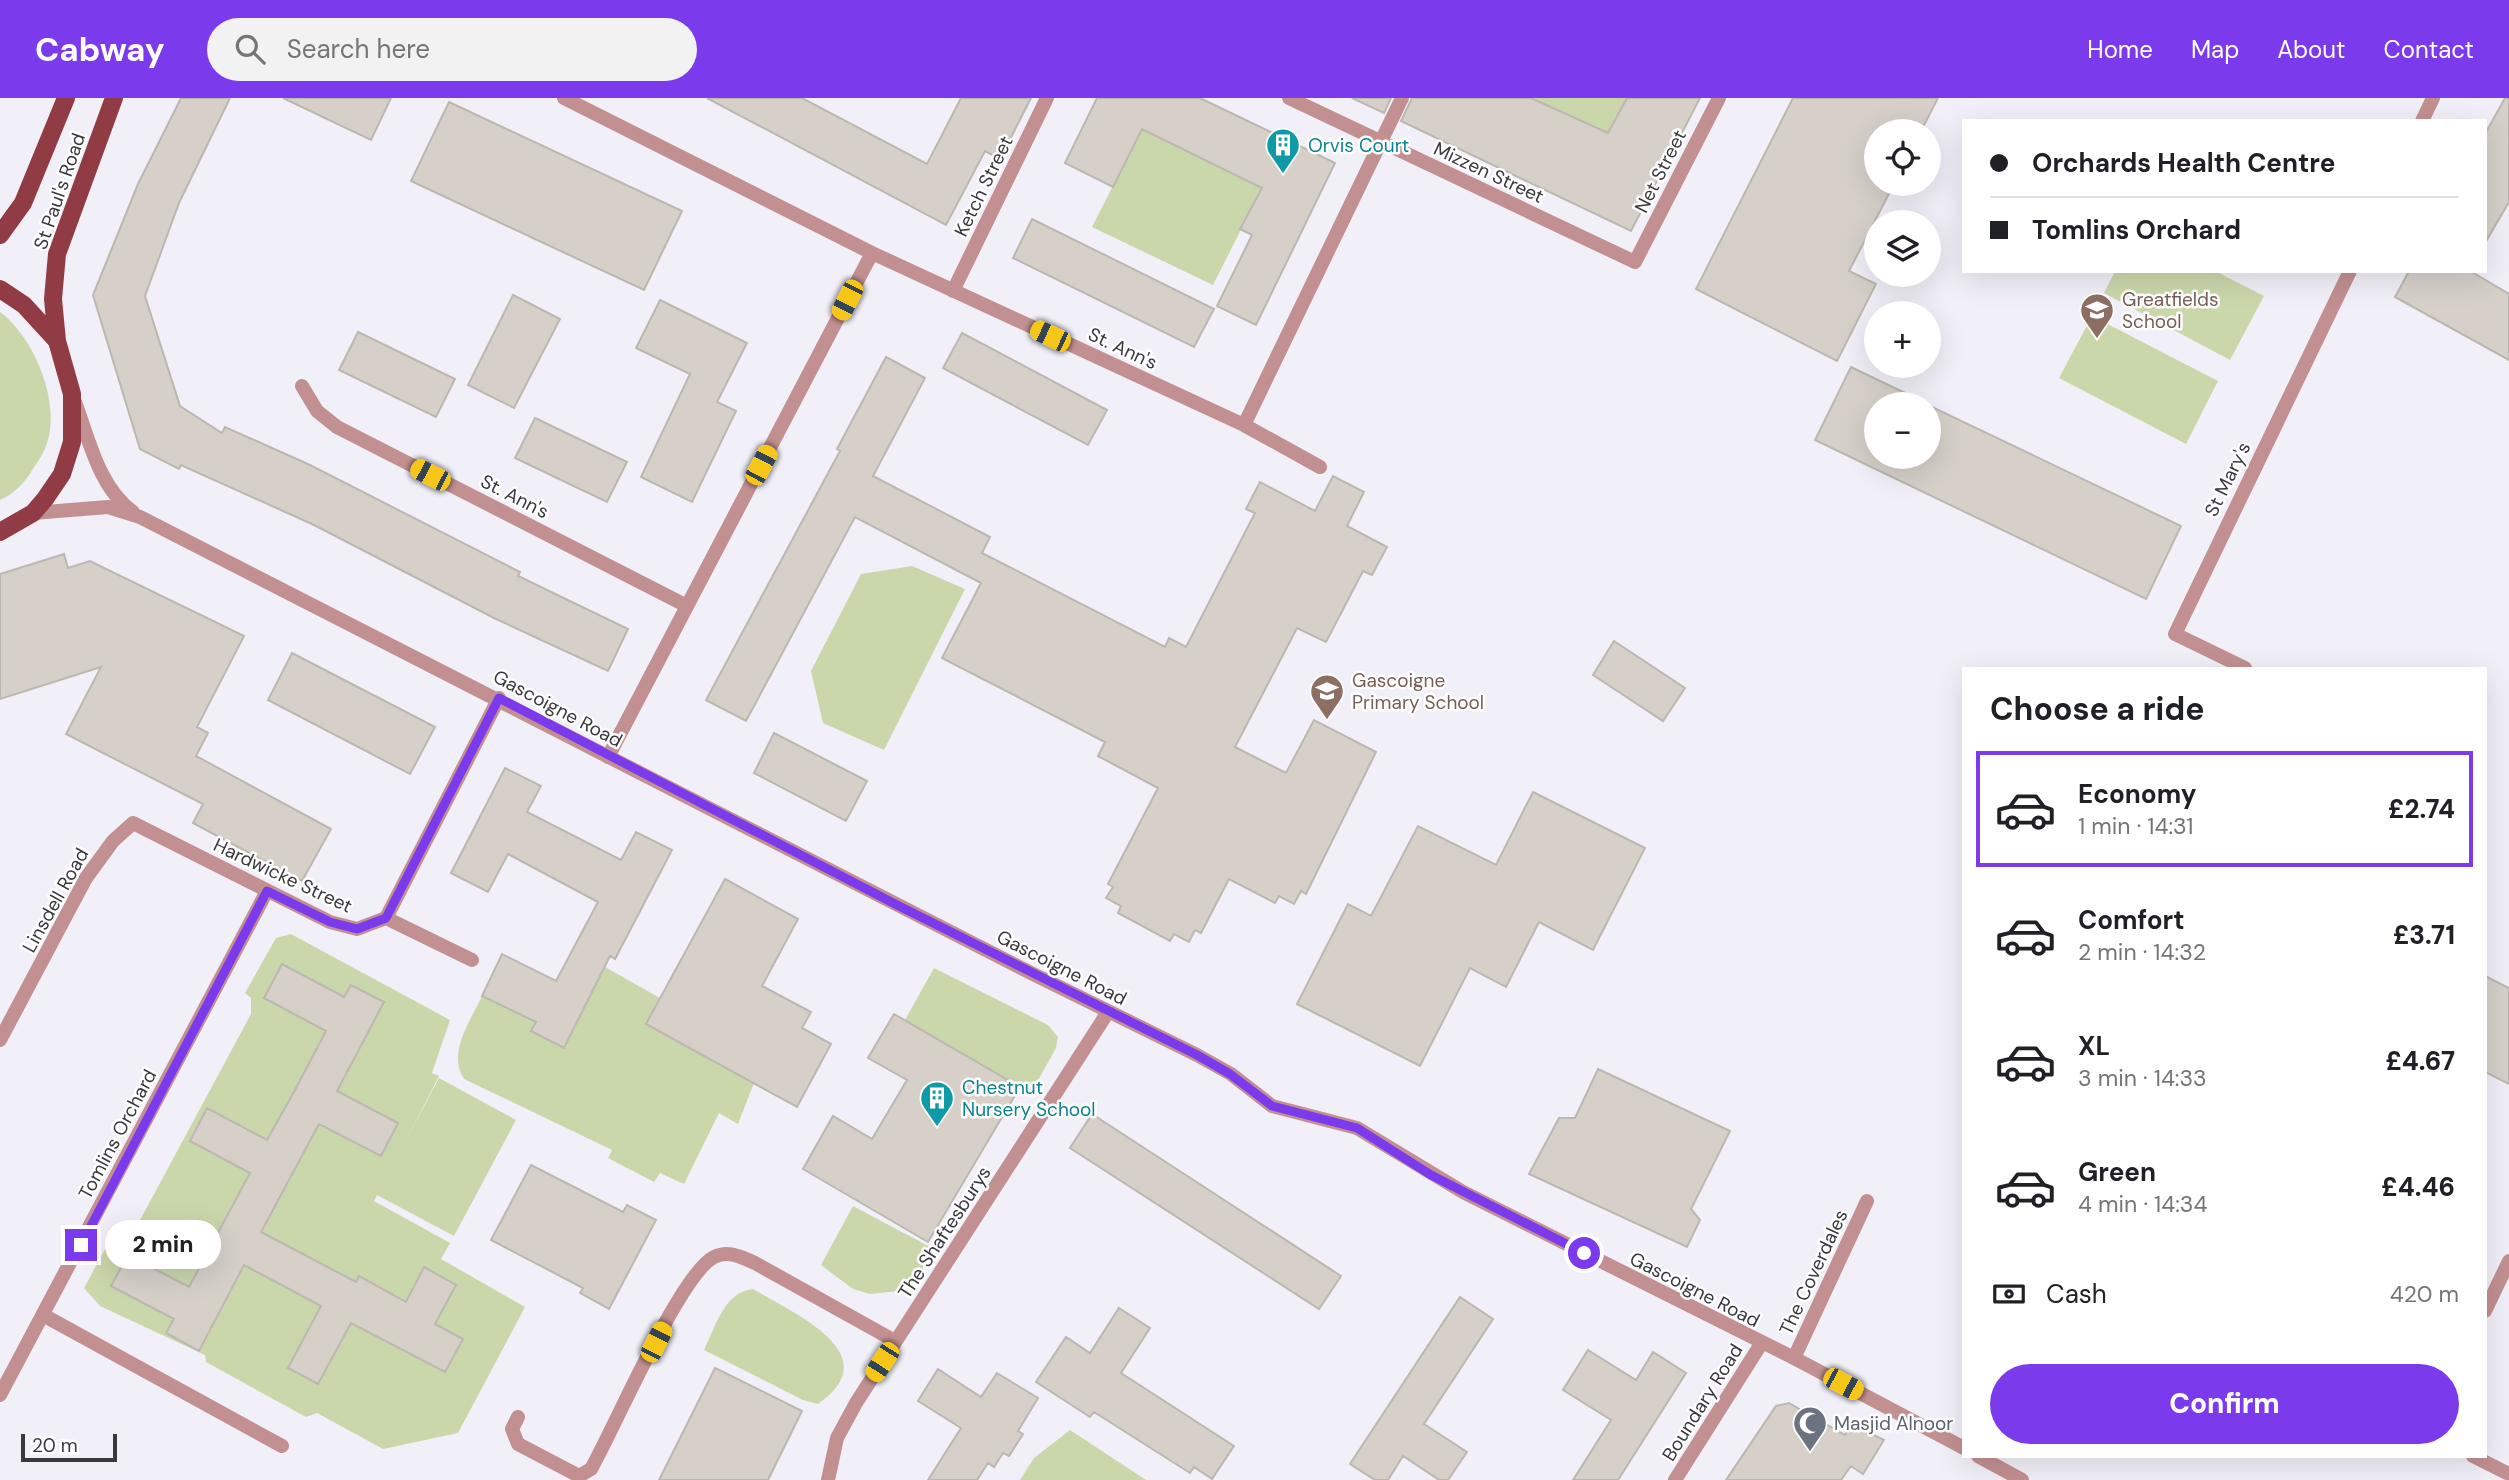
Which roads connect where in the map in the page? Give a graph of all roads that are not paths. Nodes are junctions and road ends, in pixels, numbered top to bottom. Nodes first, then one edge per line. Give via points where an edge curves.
1 (66, 98) edge
2 (114, 98) edge
3 (564, 98) edge
4 (1047, 98) edge
5 (1290, 98) edge
6 (1402, 98) edge
7 (1719, 98) edge
8 (2433, 98) edge
9 (588, 103) edge
10 (2423, 119) edge
11 (1381, 142) junction
12 (0, 235) edge
13 (872, 253) junction
14 (1635, 262) joint
15 (2349, 273) edge
16 (0, 289) edge
17 (953, 291) junction
18 (57, 341) junction
19 (302, 386) dead end
20 (72, 394) junction
21 (1244, 425) junction
22 (1320, 467) dead end
23 (33, 513) junction
24 (140, 517) junction
25 (0, 532) edge
26 (687, 606) junction
27 (2243, 667) edge
28 (499, 698) junction
29 (608, 757) junction
30 (133, 823) joint
31 (267, 891) junction
32 (386, 918) junction
33 (472, 960) dead end
34 (1108, 1012) junction
35 (0, 1040) edge
36 (1867, 1201) dead end
37 (2509, 1261) edge
38 (2487, 1307) edge
39 (44, 1315) junction
40 (895, 1341) junction
41 (1761, 1344) junction
42 (1794, 1359) junction
43 (0, 1395) edge
44 (518, 1417) dead end
45 (282, 1446) dead end
46 (1962, 1447) edge
47 (1982, 1458) edge
48 (2477, 1458) edge
49 (2509, 1475) edge
50 (828, 1480) edge
51 (1675, 1480) edge
52 (2022, 1480) edge

1 - 12 main road, St Paul's Road via 23,203
2 - 18 main road, St Paul's Road via 58,254 53,299
3 - 9 street, St. Ann's
4 - 17 street, Ketch Street
5 - 11 street, Mizzen Street
6 - 11 street
7 - 14 street, Net Street
8 - 10 street
9 - 13 street, St. Ann's
11 - 14 street, Mizzen Street
11 - 21 street
13 - 17 street, St. Ann's
13 - 26 street
15 - 27 street, St Mary's via 2175,634
16 - 18 main road, St Paul's Road via 24,305
17 - 21 street, St. Ann's
18 - 20 main road, St Paul's Road
19 - 26 street, St. Ann's via 317,411 337,427
20 - 23 main road, St Paul's Road via 74,426 62,474
20 - 24 street, Gascoigne Road via 105,479 114,495
21 - 22 street, St. Ann's
23 - 24 street, Gascoigne Road via 108,507
23 - 25 main road, St Paul's Road
24 - 28 street, Gascoigne Road
26 - 29 street
28 - 29 street, Gascoigne Road
28 - 32 street
29 - 34 street, Gascoigne Road
30 - 31 street, Hardwicke Street
30 - 35 street, Linsdell Road via 113,841 86,878
31 - 32 street, Hardwicke Street via 330,922 357,929
31 - 39 street, Tomlins Orchard
32 - 33 street
34 - 40 street, The Shaftesburys
34 - 41 street, Gascoigne Road via 1230,1074 1272,1106 1357,1128 1463,1192
36 - 42 street, The Coverdales
37 - 38 street
39 - 43 street, Tomlins Orchard
39 - 45 street
40 - 44 street via 755,1263 726,1255 713,1258 678,1300 591,1469 579,1476 518,1444 512,1430
40 - 50 street, The Shaftesburys via 837,1438
41 - 42 street, Gascoigne Road
41 - 51 street, Boundary Road
42 - 46 street, Gascoigne Road
47 - 52 street
48 - 49 street

